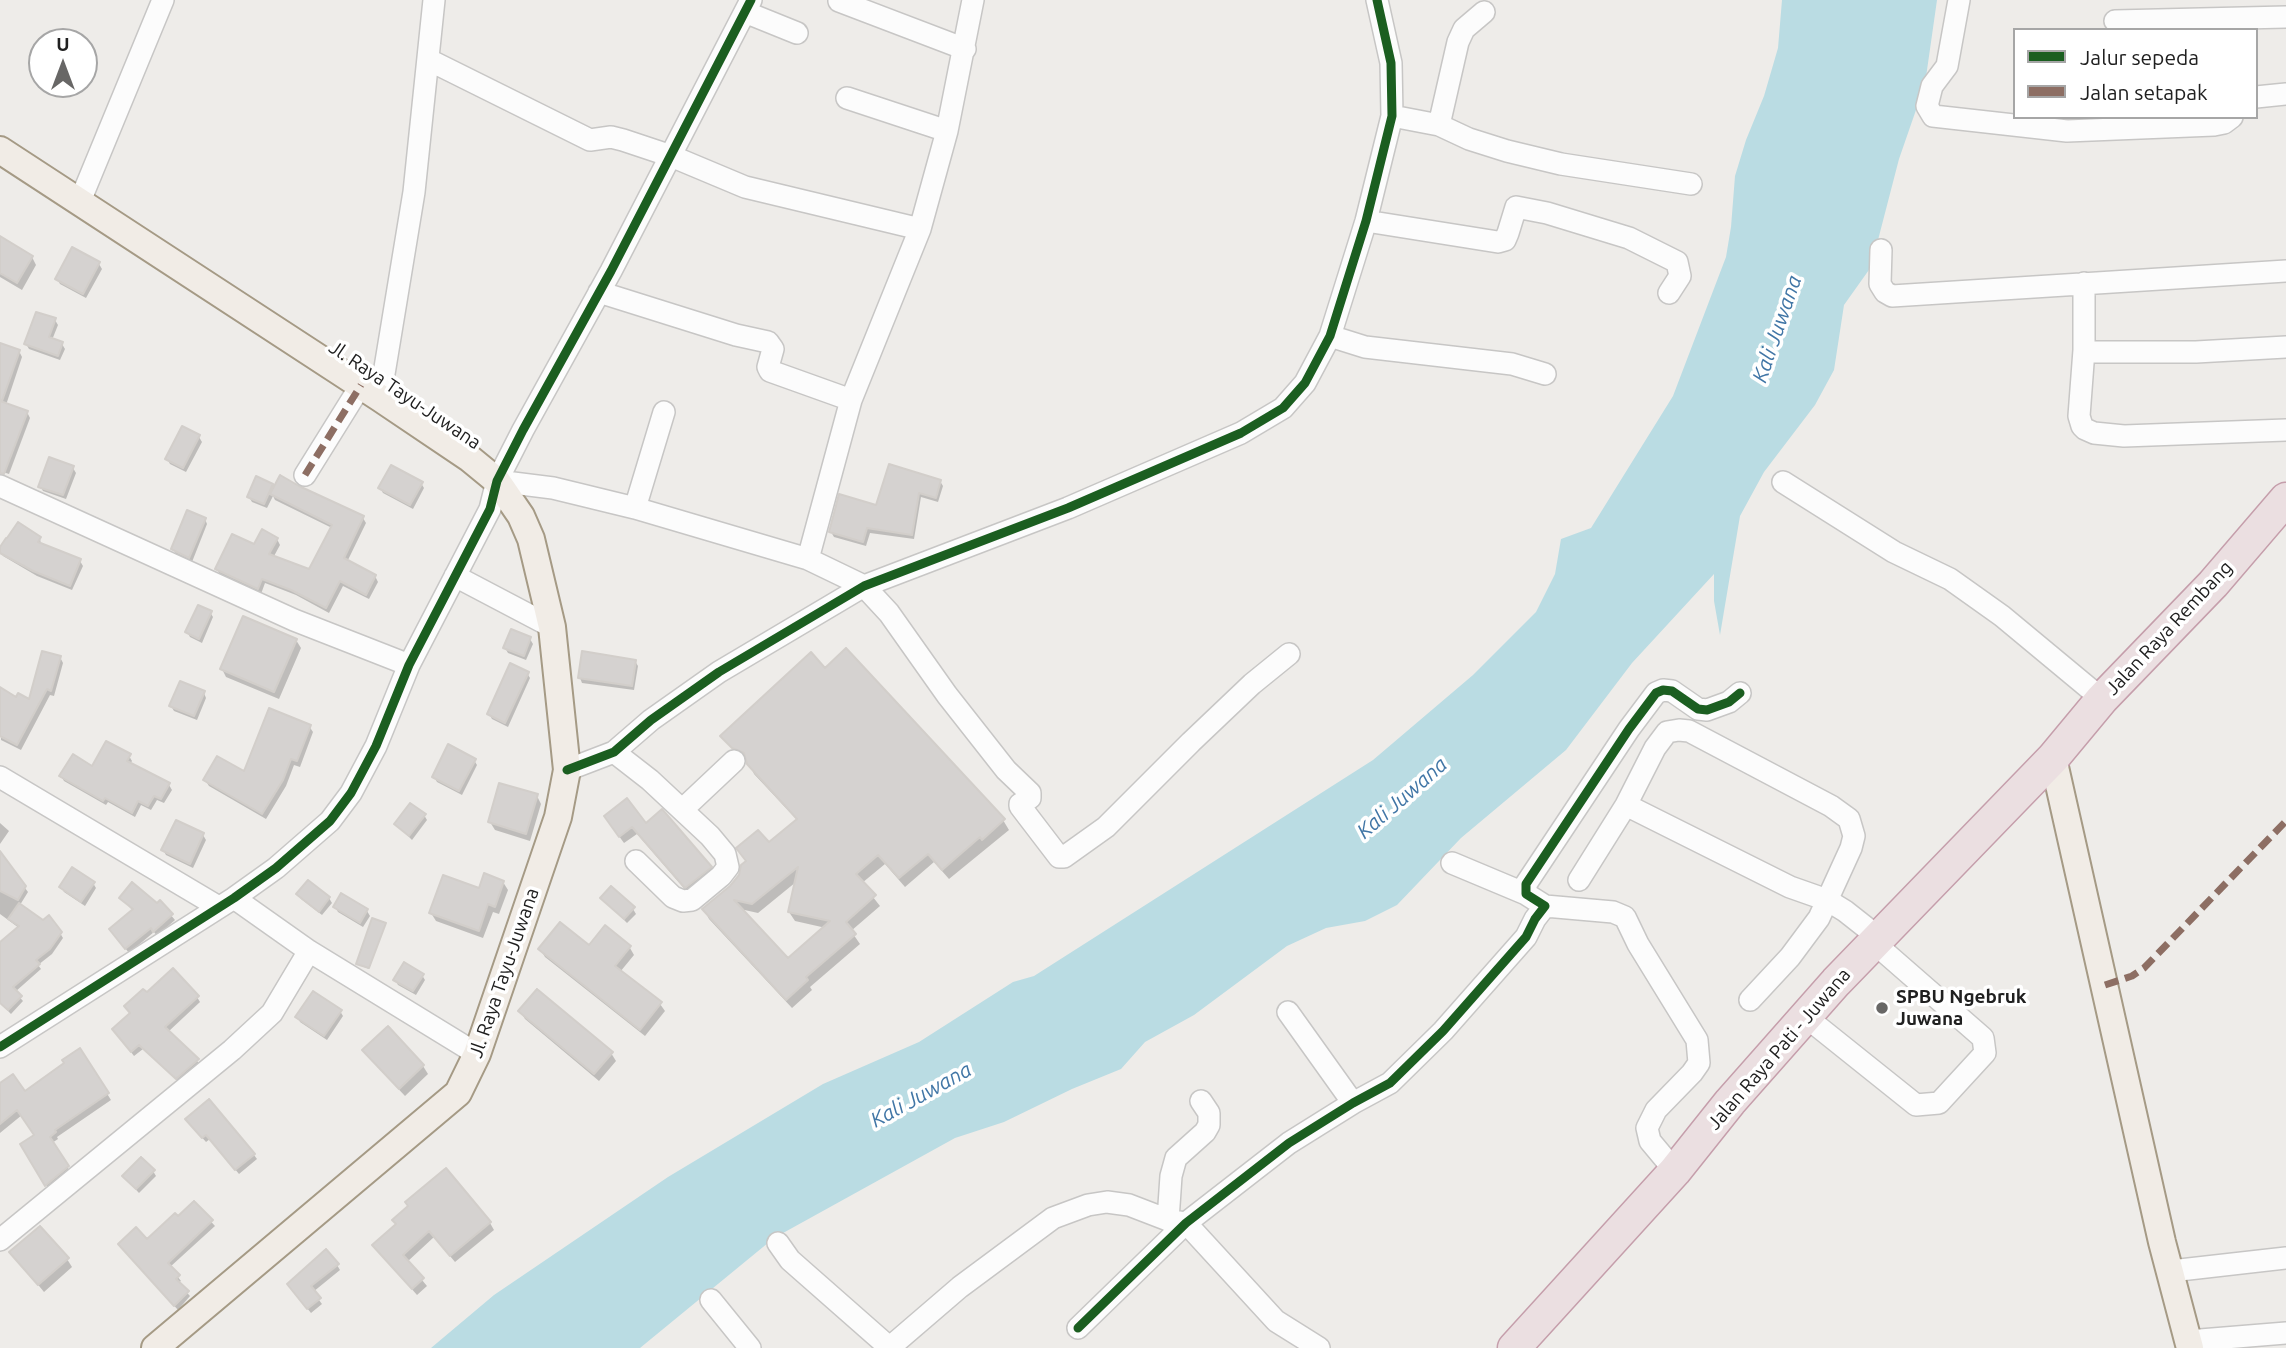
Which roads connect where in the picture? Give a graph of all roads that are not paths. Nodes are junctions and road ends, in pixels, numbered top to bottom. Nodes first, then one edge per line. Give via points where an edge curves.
1 (163, 0) edge
2 (434, 0) edge
3 (973, 0) edge
4 (1377, 0) edge
5 (1959, 0) edge
6 (839, 1) edge
7 (748, 6) edge
8 (1484, 12) dead end
9 (2286, 17) edge
10 (2115, 21) dead end
11 (797, 33) dead end
12 (965, 49) junction
13 (429, 60) junction
14 (2286, 94) edge
15 (2258, 97) edge
16 (847, 98) dead end
17 (1392, 116) junction
18 (2229, 119) edge
19 (1439, 125) junction
20 (947, 131) junction
21 (0, 150) edge
22 (671, 156) junction
23 (1691, 184) dead end
24 (80, 201) junction
25 (1366, 220) junction
26 (920, 229) junction
27 (1881, 250) dead end
28 (2286, 271) edge
29 (2084, 283) junction
30 (599, 292) junction
31 (1669, 293) dead end
32 (1330, 336) junction
33 (2286, 347) edge
34 (2084, 351) junction
35 (1545, 374) dead end
36 (370, 391) junction
37 (850, 400) junction
38 (664, 412) dead end
39 (2286, 430) edge
40 (306, 475) dead end
41 (498, 481) junction
42 (1783, 482) dead end
43 (0, 486) edge
44 (2286, 499) edge
45 (635, 508) junction
46 (808, 559) junction
47 (455, 576) junction
48 (864, 586) junction
49 (552, 627) junction
50 (1289, 654) dead end
51 (409, 665) junction
52 (1740, 693) dead end
53 (2102, 699) junction
54 (614, 752) junction
55 (2053, 758) junction
56 (734, 761) dead end
57 (567, 770) junction
58 (0, 777) edge
59 (1626, 805) junction
60 (683, 809) junction
61 (636, 861) dead end
62 (1452, 863) dead end
63 (1579, 880) dead end
64 (1526, 894) junction
65 (1827, 900) junction
66 (226, 902) junction
67 (1545, 906) junction
68 (1876, 940) junction
69 (309, 951) junction
70 (1750, 1000) dead end
71 (1288, 1012) dead end
72 (1806, 1017) junction
73 (0, 1047) edge
74 (477, 1054) junction
75 (1200, 1101) dead end
76 (1353, 1103) junction
77 (1675, 1171) junction
78 (1177, 1222) junction
79 (0, 1240) edge
80 (778, 1243) dead end
81 (2286, 1258) edge
82 (2171, 1271) junction
83 (712, 1300) dead end
84 (1078, 1328) dead end
85 (2286, 1333) edge
86 (2189, 1345) edge
87 (155, 1348) edge
88 (750, 1348) edge
89 (889, 1348) edge
90 (1319, 1348) edge
91 (1514, 1348) edge

1 - 24 street
2 - 13 street
3 - 12 street
4 - 17 street via 1391,63
5 - 18 street via 1947,66 1929,96 1927,106 1933,116 2067,131 2214,125
6 - 12 street
7 - 11 street
7 - 22 street
8 - 19 street via 1464,29 1458,42
9 - 10 street
12 - 20 street
13 - 22 street via 590,140 611,137
13 - 36 street via 414,192
14 - 15 street
16 - 20 street
17 - 19 street
17 - 25 street
19 - 23 street via 1469,139 1562,164
20 - 26 street
21 - 24 main road, Jl. Raya Tayu-Juwana
22 - 26 street via 744,187
22 - 30 street
24 - 36 main road, Jl. Raya Tayu-Juwana
25 - 31 street via 1498,242 1504,240 1516,207 1521,206 1629,238 1677,262 1679,276
25 - 32 street
26 - 37 street
27 - 29 street via 1880,285 1892,296
28 - 29 street
29 - 34 street
30 - 37 street via 768,342 773,349 770,371
30 - 41 street
32 - 35 street via 1365,347 1512,364
32 - 48 street via 1305,383 1283,408 1241,433 1068,508
33 - 34 street
34 - 39 street via 2080,421 2094,433
36 - 40 street
36 - 41 main road, Jl. Raya Tayu-Juwana
37 - 46 street
38 - 45 street
41 - 45 street via 553,488
41 - 47 street via 490,509
41 - 49 main road, Jl. Raya Tayu-Juwana via 531,540
42 - 53 street via 1894,552 1950,579
43 - 51 street via 294,620
44 - 53 highway, Jalan Raya Rembang via 2213,584
45 - 46 street
46 - 48 street
47 - 49 street
47 - 51 street
48 - 50 street via 1006,770 1030,793 1020,804 1022,811 1059,857 1106,827 1252,684
48 - 54 street via 719,672
49 - 57 main road, Jl. Raya Tayu-Juwana
51 - 66 street via 376,746 330,821 294,854
52 - 64 street via 1707,710 1672,691 1656,693 1534,870
53 - 55 highway, Jalan Raya Rembang
54 - 57 street
54 - 60 street
55 - 68 highway, Jalan Raya Pati - Juwana
55 - 82 main road
56 - 60 street
57 - 74 main road, Jl. Raya Tayu-Juwana via 558,817
58 - 66 street
59 - 63 street
59 - 65 street via 1790,887
59 - 65 street via 1667,732 1689,731 1849,819 1854,836 1851,848
60 - 61 street via 725,854 727,867 721,876 692,900 682,901
62 - 64 street
64 - 67 street
65 - 68 street
65 - 70 street via 1790,957
66 - 69 street
66 - 73 street
67 - 76 street via 1520,945 1443,1031 1390,1083
67 - 77 street via 1625,917 1697,1040 1699,1063 1656,1110 1647,1128 1650,1141
68 - 72 highway, Jalan Raya Pati - Juwana
68 - 72 street via 1983,1038 1985,1054 1939,1103 1916,1105
69 - 74 street
69 - 79 street via 272,1013
71 - 76 street
72 - 77 highway, Jalan Raya Pati - Juwana
74 - 87 main road, Jl. Raya Tayu-Juwana via 457,1093
75 - 78 street via 1209,1113 1209,1125 1176,1158 1171,1176
76 - 78 street
77 - 91 highway, Jalan Raya Pati - Juwana
78 - 84 street
78 - 89 street via 1107,1202 1053,1218 960,1287
78 - 90 street via 1276,1321
80 - 89 street via 790,1260
81 - 82 street
82 - 86 main road
83 - 88 street
85 - 86 street

